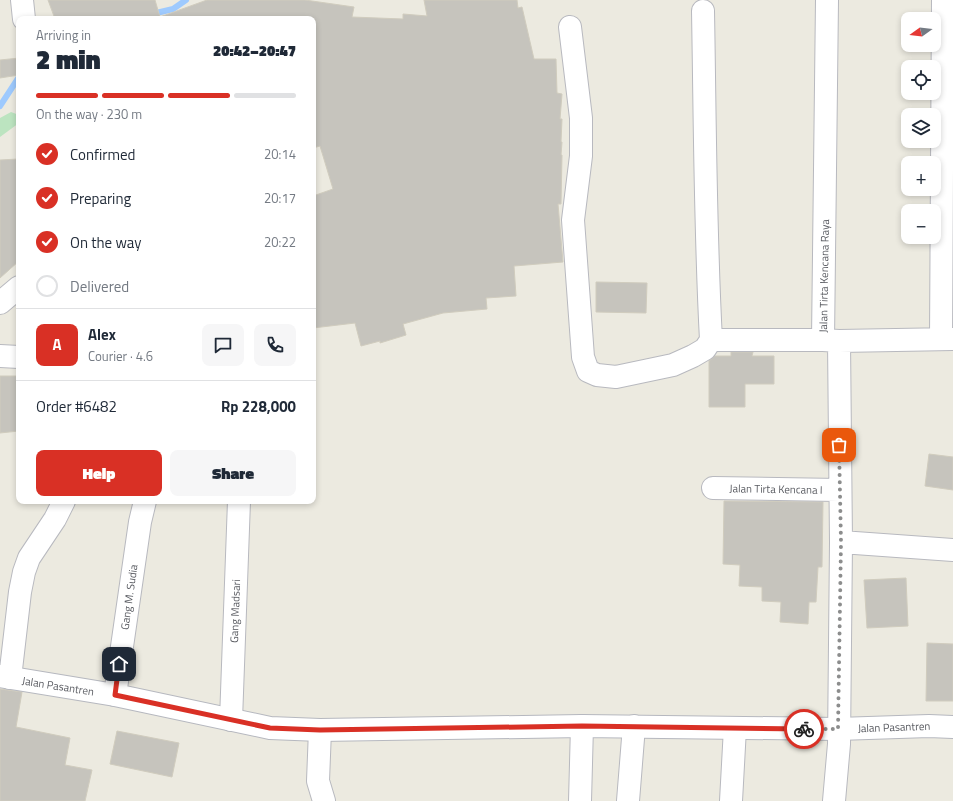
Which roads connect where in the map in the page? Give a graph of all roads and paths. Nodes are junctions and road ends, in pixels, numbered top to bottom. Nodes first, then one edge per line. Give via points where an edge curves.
1 (22, 0) edge
2 (827, 0) edge
3 (943, 0) edge
4 (703, 11) dead end
5 (24, 16) edge
6 (570, 27) dead end
7 (16, 290) edge
8 (0, 303) edge
9 (947, 339) edge
10 (711, 340) junction
11 (831, 340) junction
12 (0, 356) edge
13 (16, 357) edge
14 (713, 488) dead end
15 (839, 490) junction
16 (53, 504) edge
17 (62, 504) edge
18 (144, 504) edge
19 (239, 504) edge
20 (841, 542) junction
21 (953, 550) edge
22 (4, 677) edge
23 (115, 695) junction
24 (231, 720) junction
25 (582, 726) junction
26 (634, 726) junction
27 (953, 727) edge
28 (735, 728) junction
29 (838, 729) junction
30 (320, 730) junction
31 (321, 791) edge
32 (310, 801) edge
33 (580, 801) edge
34 (628, 801) edge
35 (732, 801) edge
36 (834, 801) edge

1 - 5 street
2 - 11 street, Jalan Tirta Kencana Raya
3 - 9 street
4 - 10 street via 707,269
6 - 10 street via 581,126 581,156 573,220 583,357 588,371 597,375 616,376 673,365 704,350
7 - 8 street
9 - 11 street
10 - 11 street
11 - 15 street, Jalan Tirta Kencana Raya
12 - 13 street
14 - 15 street, Jalan Tirta Kencana I
15 - 20 street, Jalan Tirta Kencana Raya
16 - 22 street via 15,569
17 - 22 street via 29,558 24,572
18 - 23 street, Gang M. Sudia
19 - 24 street, Gang Madsari
20 - 21 street
20 - 29 street, Jalan Tirta Kencana Raya
22 - 23 street, Jalan Pasantren
23 - 24 street, Jalan Pasantren
24 - 30 street, Jalan Pasantren via 270,728
25 - 26 street, Jalan Pasantren
25 - 30 street, Jalan Pasantren
25 - 33 street
26 - 28 street, Jalan Pasantren
26 - 34 street
27 - 29 street, Jalan Pasantren
28 - 29 street, Jalan Pasantren
28 - 35 street
29 - 36 street, Jalan Tirta Kencana Raya
30 - 31 street
31 - 32 street

